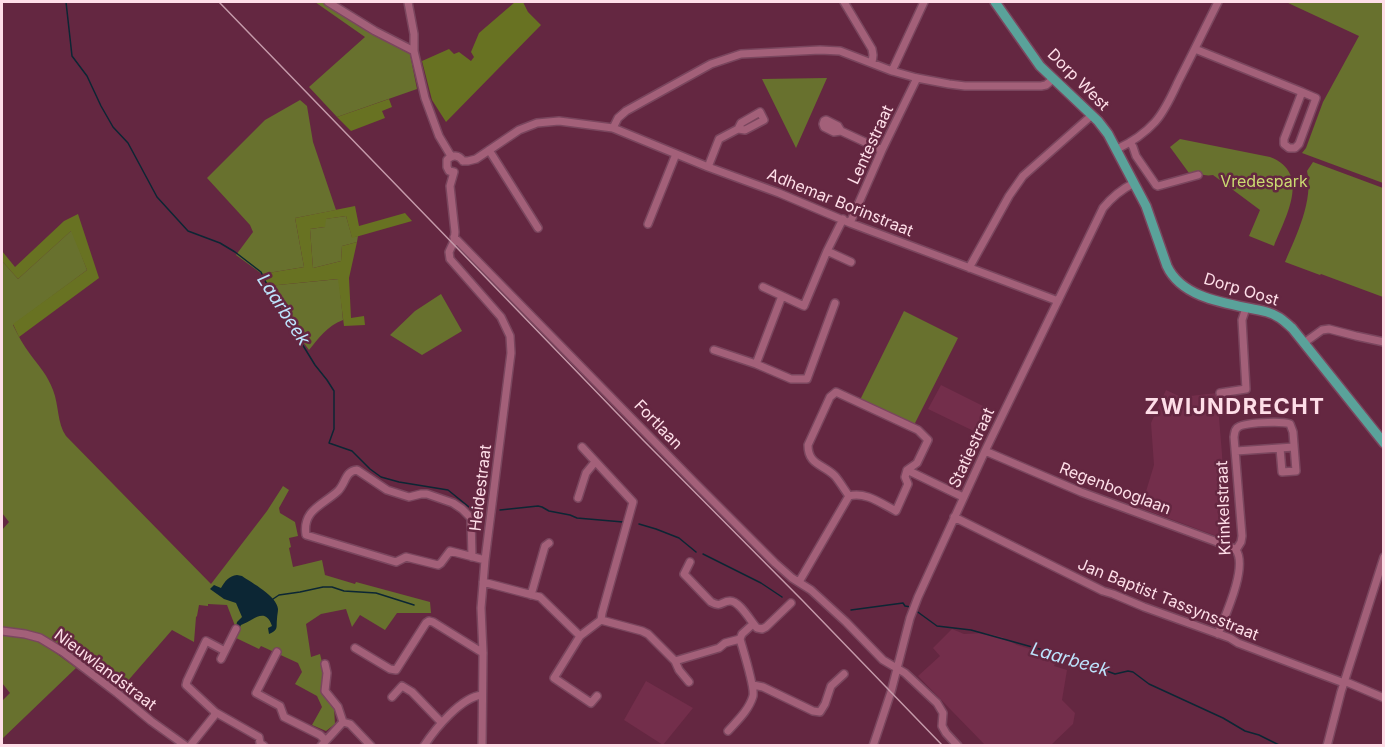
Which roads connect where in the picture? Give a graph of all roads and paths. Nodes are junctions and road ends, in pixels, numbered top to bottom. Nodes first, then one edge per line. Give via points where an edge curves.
1 (328, 2) edge
2 (408, 2) edge
3 (844, 2) edge
4 (924, 2) edge
5 (995, 2) edge
6 (1218, 2) edge
7 (1195, 49) junction
8 (414, 51) junction
9 (872, 63) junction
10 (892, 71) junction
11 (917, 78) junction
12 (1053, 79) junction
13 (1302, 92) junction
14 (1091, 116) junction
15 (613, 128) junction
16 (738, 129) dead end
17 (841, 131) dead end
18 (1130, 142) junction
19 (1117, 149) junction
20 (489, 150) junction
21 (882, 150) junction
22 (676, 154) junction
23 (451, 156) junction
24 (463, 161) junction
25 (708, 167) junction
26 (454, 172) junction
27 (1198, 175) dead end
28 (1134, 183) junction
29 (847, 221) junction
30 (648, 224) dead end
31 (538, 228) dead end
32 (454, 237) junction
33 (827, 251) junction
34 (851, 262) dead end
35 (969, 268) junction
36 (763, 287) dead end
37 (782, 296) junction
38 (1058, 301) junction
39 (835, 303) dead end
40 (1246, 308) junction
41 (1383, 342) edge
42 (1304, 343) junction
43 (714, 350) dead end
44 (756, 364) junction
45 (1220, 393) dead end
46 (1383, 443) edge
47 (582, 447) dead end
48 (1294, 447) junction
49 (1280, 448) junction
50 (985, 451) junction
51 (1236, 451) junction
52 (595, 462) junction
53 (907, 470) junction
54 (849, 496) junction
55 (963, 497) junction
56 (578, 498) dead end
57 (954, 518) junction
58 (549, 543) dead end
59 (1236, 550) junction
60 (472, 557) junction
61 (1383, 557) edge
62 (485, 560) junction
63 (690, 562) dead end
64 (483, 582) junction
65 (799, 582) junction
66 (531, 595) junction
67 (791, 603) dead end
68 (601, 620) junction
69 (753, 624) junction
70 (236, 629) dead end
71 (2, 631) edge
72 (1218, 634) junction
73 (580, 636) junction
74 (740, 639) junction
75 (355, 648) dead end
76 (225, 651) junction
77 (277, 652) dead end
78 (483, 653) junction
79 (221, 659) dead end
80 (675, 661) junction
81 (325, 664) dead end
82 (897, 668) junction
83 (844, 674) dead end
84 (689, 682) dead end
85 (1344, 682) junction
86 (753, 685) junction
87 (482, 695) junction
88 (597, 696) dead end
89 (392, 697) dead end
90 (1383, 698) edge
91 (215, 712) junction
92 (343, 722) junction
93 (441, 722) junction
94 (728, 731) dead end
95 (323, 743) edge
96 (188, 746) edge
97 (264, 746) edge
98 (371, 746) edge
99 (424, 746) edge
100 (482, 746) edge
101 (873, 746) edge
102 (958, 746) edge
103 (1327, 746) edge

1 - 8 street
2 - 8 street
3 - 9 street via 872,49
4 - 10 street
5 - 12 main road, Dorp West
6 - 7 street
7 - 13 street
7 - 18 street via 1159,117
8 - 23 street via 430,115
9 - 10 street
9 - 15 street via 840,51 741,54 711,64 626,111
10 - 11 street
11 - 12 street via 965,86 1041,86
11 - 21 street, Lentestraat
12 - 14 main road, Dorp West
13 - 13 street via 1316,98 1299,144 1289,148 1284,139
14 - 19 main road, Dorp West via 1104,127
14 - 35 street via 1023,176
15 - 20 street, Adhemar Borinstraat via 547,121 519,130
15 - 22 street, Adhemar Borinstraat
16 - 25 street via 719,139
17 - 21 street
18 - 19 street
18 - 27 street via 1156,185
19 - 28 main road, Dorp West
20 - 24 street, Adhemar Borinstraat via 476,159
20 - 31 street
21 - 29 street, Lentestraat
22 - 25 street, Adhemar Borinstraat
22 - 30 street
23 - 24 street
23 - 26 street via 447,167
24 - 26 street via 462,168
25 - 29 street, Adhemar Borinstraat
26 - 32 street via 450,186
28 - 38 street, Statiestraat via 1103,208
28 - 40 main road, Dorp Oost via 1170,273 1178,282 1213,300
29 - 33 street, Lentestraat
29 - 35 street, Adhemar Borinstraat
32 - 62 street, Heidestraat via 450,259 495,308 510,336
32 - 65 street, Fortlaan via 697,485
33 - 34 street
33 - 37 street, Lentestraat via 804,306
35 - 38 street, Adhemar Borinstraat
36 - 37 street
37 - 44 street
38 - 50 street, Statiestraat
39 - 44 street via 807,379 791,379
40 - 42 main road, Dorp Oost via 1280,318
40 - 45 street via 1242,320 1246,389
41 - 42 street via 1329,329
42 - 46 main road, Dorp Oost
43 - 44 street
47 - 52 street
48 - 49 street
48 - 49 street via 1296,471 1282,472
48 - 51 street, Krinkelstraat via 1290,424 1273,422 1237,427
49 - 51 street
50 - 55 street, Statiestraat
50 - 59 street, Regenbooglaan
51 - 59 street, Krinkelstraat via 1242,540
52 - 56 street via 586,473
52 - 68 street via 633,504
53 - 54 street via 908,484 896,511 869,497
53 - 54 street via 918,464 928,440 918,430 836,392 808,445 808,454 836,477
53 - 55 street
54 - 65 street
55 - 57 street, Statiestraat
57 - 72 street, Jan Baptist Tassynsstraat via 1102,591
57 - 82 street, Statiestraat via 913,608
58 - 66 street
59 - 72 street, Krinkelstraat via 1240,556 1238,579
60 - 60 street via 450,551 438,565 406,557 396,561 306,536 305,526 314,508 339,490 349,472 355,470 387,490 408,496 427,494 462,509 471,519
60 - 62 street
61 - 85 street
62 - 64 street, Heidestraat
63 - 69 street via 684,574 711,602 735,603
64 - 66 street
64 - 78 street, Heidestraat
65 - 82 street, Fortlaan
66 - 73 street via 547,602
67 - 69 street via 766,627
68 - 73 street
68 - 80 street via 648,634
69 - 74 street
70 - 76 street
71 - 96 street, Nieuwlandstraat via 40,638 55,647
72 - 85 street, Jan Baptist Tassynsstraat
73 - 88 street via 554,678 591,703
74 - 80 street
74 - 86 street
75 - 78 street via 396,670 429,621
76 - 79 street
76 - 91 street via 206,641 186,685
77 - 95 street via 256,693 280,706 284,717 320,735
78 - 87 street, Heidestraat
80 - 84 street
81 - 92 street via 325,692 338,707
82 - 101 street, Statiestraat
82 - 102 street, Fortlaan via 937,703 943,713 942,726
83 - 86 street via 831,686 820,712
85 - 90 street, Jan Baptist Tassynsstraat
85 - 103 street
86 - 94 street via 745,712
87 - 93 street via 465,702
87 - 100 street, Heidestraat
89 - 93 street via 402,686
91 - 96 street
91 - 97 street via 259,737
92 - 95 street
92 - 98 street via 350,724
93 - 99 street

